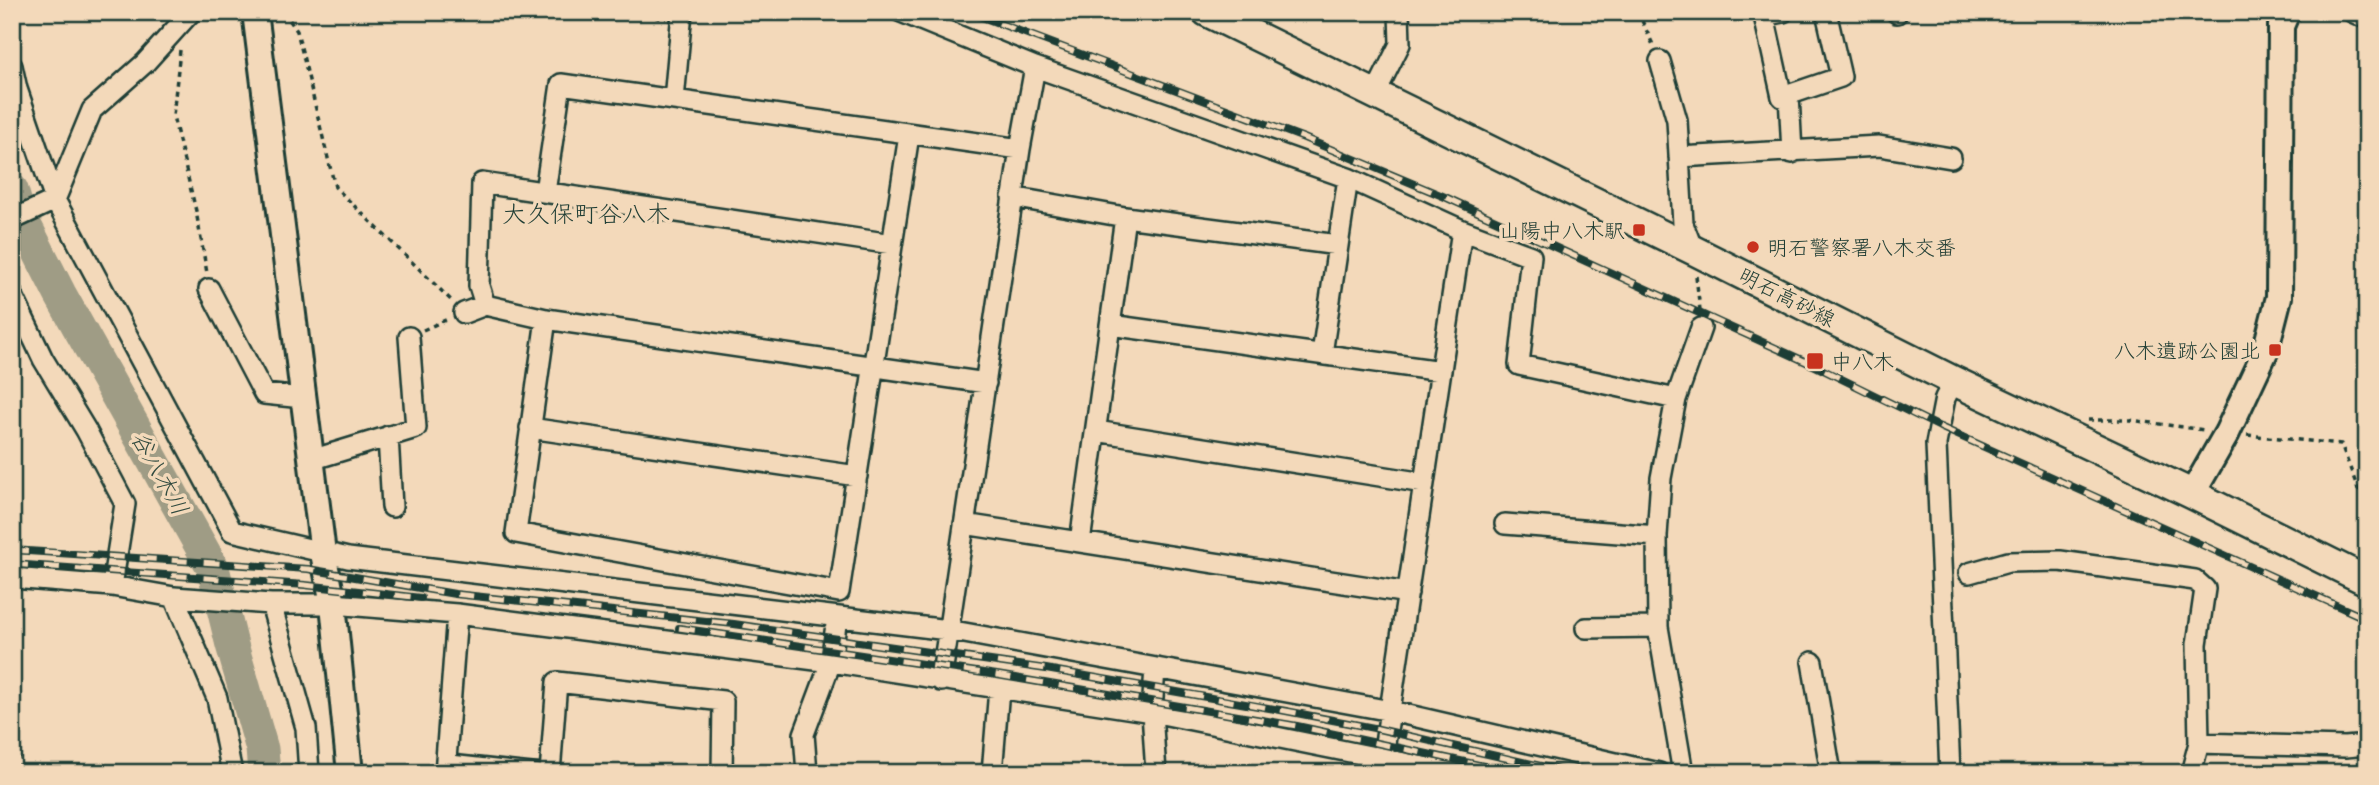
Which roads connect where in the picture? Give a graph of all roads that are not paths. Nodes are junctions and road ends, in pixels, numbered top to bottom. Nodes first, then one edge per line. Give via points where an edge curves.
1 (255, 12) edge
2 (901, 12) edge
3 (1208, 12) edge
4 (1399, 12) edge
5 (1783, 12) edge
6 (1826, 12) edge
7 (2287, 12) edge
8 (2352, 12) edge
9 (681, 17) edge
10 (187, 18) edge
11 (2367, 19) edge
12 (1660, 61) road end
13 (12, 66) edge
14 (1035, 67) junction
15 (1375, 94) junction
16 (1789, 95) junction
17 (674, 100) junction
18 (909, 135) junction
19 (1020, 149) junction
20 (1793, 153) junction
21 (1679, 157) junction
22 (1951, 158) dead end
23 (1348, 178) junction
24 (545, 192) junction
25 (1012, 197) junction
26 (55, 200) junction
27 (1125, 217) junction
28 (12, 220) edge
29 (1462, 230) junction
30 (892, 244) junction
31 (1338, 245) junction
32 (1693, 250) junction
33 (209, 289) road end
34 (12, 294) edge
35 (485, 305) junction
36 (464, 313) road end
37 (546, 319) junction
38 (1110, 325) junction
39 (1701, 328) road end
40 (409, 337) road end
41 (1322, 354) junction
42 (873, 366) junction
43 (1441, 371) junction
44 (1954, 381) junction
45 (986, 383) junction
46 (303, 398) junction
47 (1676, 399) junction
48 (530, 428) junction
49 (1096, 431) junction
50 (388, 436) junction
51 (311, 460) junction
52 (857, 476) junction
53 (1424, 483) junction
54 (2192, 494) junction
55 (393, 506) dead end
56 (964, 524) junction
57 (1505, 524) dead end
58 (1657, 536) junction
59 (1080, 542) junction
60 (323, 552) junction
61 (1969, 573) dead end
62 (12, 578) edge
63 (2367, 581) edge
64 (112, 586) junction
65 (1408, 593) junction
66 (174, 597) junction
67 (271, 604) junction
68 (333, 604) junction
69 (457, 614) junction
70 (837, 617) junction
71 (1658, 627) junction
72 (1587, 628) dead end
73 (948, 630) junction
74 (831, 662) junction
75 (1812, 662) dead end
76 (1155, 668) junction
77 (941, 681) junction
78 (999, 690) junction
79 (1391, 710) junction
80 (1152, 712) junction
81 (2199, 743) junction
82 (2367, 745) edge
83 (1382, 757) junction
84 (446, 768) edge
85 (232, 773) edge
86 (309, 773) edge
87 (350, 773) edge
88 (548, 773) edge
89 (722, 773) edge
90 (807, 773) edge
91 (992, 773) edge
92 (1156, 773) edge
93 (1454, 773) edge
94 (1659, 773) edge
95 (1683, 773) edge
96 (1831, 773) edge
97 (1950, 773) edge
98 (2191, 773) edge

1 - 46 street
2 - 14 street
3 - 15 main road, 明石高砂線
4 - 15 street via 1401,44
5 - 16 street via 1763,16 1782,97
6 - 16 street via 1841,77
7 - 54 street via 2281,26 2279,298 2265,352
8 - 11 street
9 - 17 street
10 - 26 street via 92,110
12 - 21 street via 1678,120
13 - 26 street
14 - 19 street
14 - 23 street
15 - 32 main road, 明石高砂線
16 - 20 street
17 - 18 street
17 - 24 street via 561,84
18 - 19 street
18 - 30 street
19 - 25 street
20 - 21 street
20 - 22 street via 1879,146
21 - 32 street via 1683,224
23 - 29 street
23 - 31 street
24 - 30 street
24 - 35 street via 482,183 479,286
25 - 27 street
25 - 45 street
26 - 28 street
26 - 60 street via 232,531
27 - 31 street
27 - 38 street
29 - 43 street
29 - 47 street via 1531,256 1519,365
30 - 42 street
31 - 41 street
32 - 44 main road, 明石高砂線
33 - 46 street via 264,394
34 - 64 street via 43,359 125,504
35 - 36 street
35 - 37 street
37 - 42 street
37 - 48 street
38 - 41 street
38 - 49 street
39 - 47 street
40 - 50 street via 416,428
41 - 43 street
42 - 45 street
42 - 52 street
43 - 53 street
44 - 54 main road, 明石高砂線
44 - 97 street via 1945,398 1936,444
45 - 56 street
46 - 51 street
47 - 58 street via 1661,478
48 - 52 street
48 - 52 street via 516,533 839,592
49 - 53 street
49 - 59 street
50 - 51 street
50 - 55 street
51 - 60 street
53 - 65 street
54 - 63 main road, 明石高砂線
56 - 59 street
56 - 73 street
57 - 58 street
58 - 71 street
59 - 65 street
60 - 68 street
60 - 70 street
61 - 81 street via 2008,562 2060,561 2195,580 2205,589 2197,643
62 - 64 street
64 - 66 street
65 - 79 street
66 - 67 street
66 - 85 street via 216,698
67 - 68 street
67 - 86 street via 306,729
68 - 69 street
68 - 87 street
69 - 74 street
69 - 84 street
70 - 73 street
70 - 74 street
71 - 72 street
71 - 95 street
73 - 76 street
73 - 77 street
74 - 77 street
74 - 90 street via 804,734
75 - 96 street
76 - 79 street
76 - 80 street
77 - 78 street
78 - 80 street
78 - 91 street
79 - 83 street
79 - 94 street
80 - 83 street
80 - 92 street
81 - 82 street
81 - 98 street
83 - 93 street
84 - 88 street
88 - 89 street via 557,682 723,701

